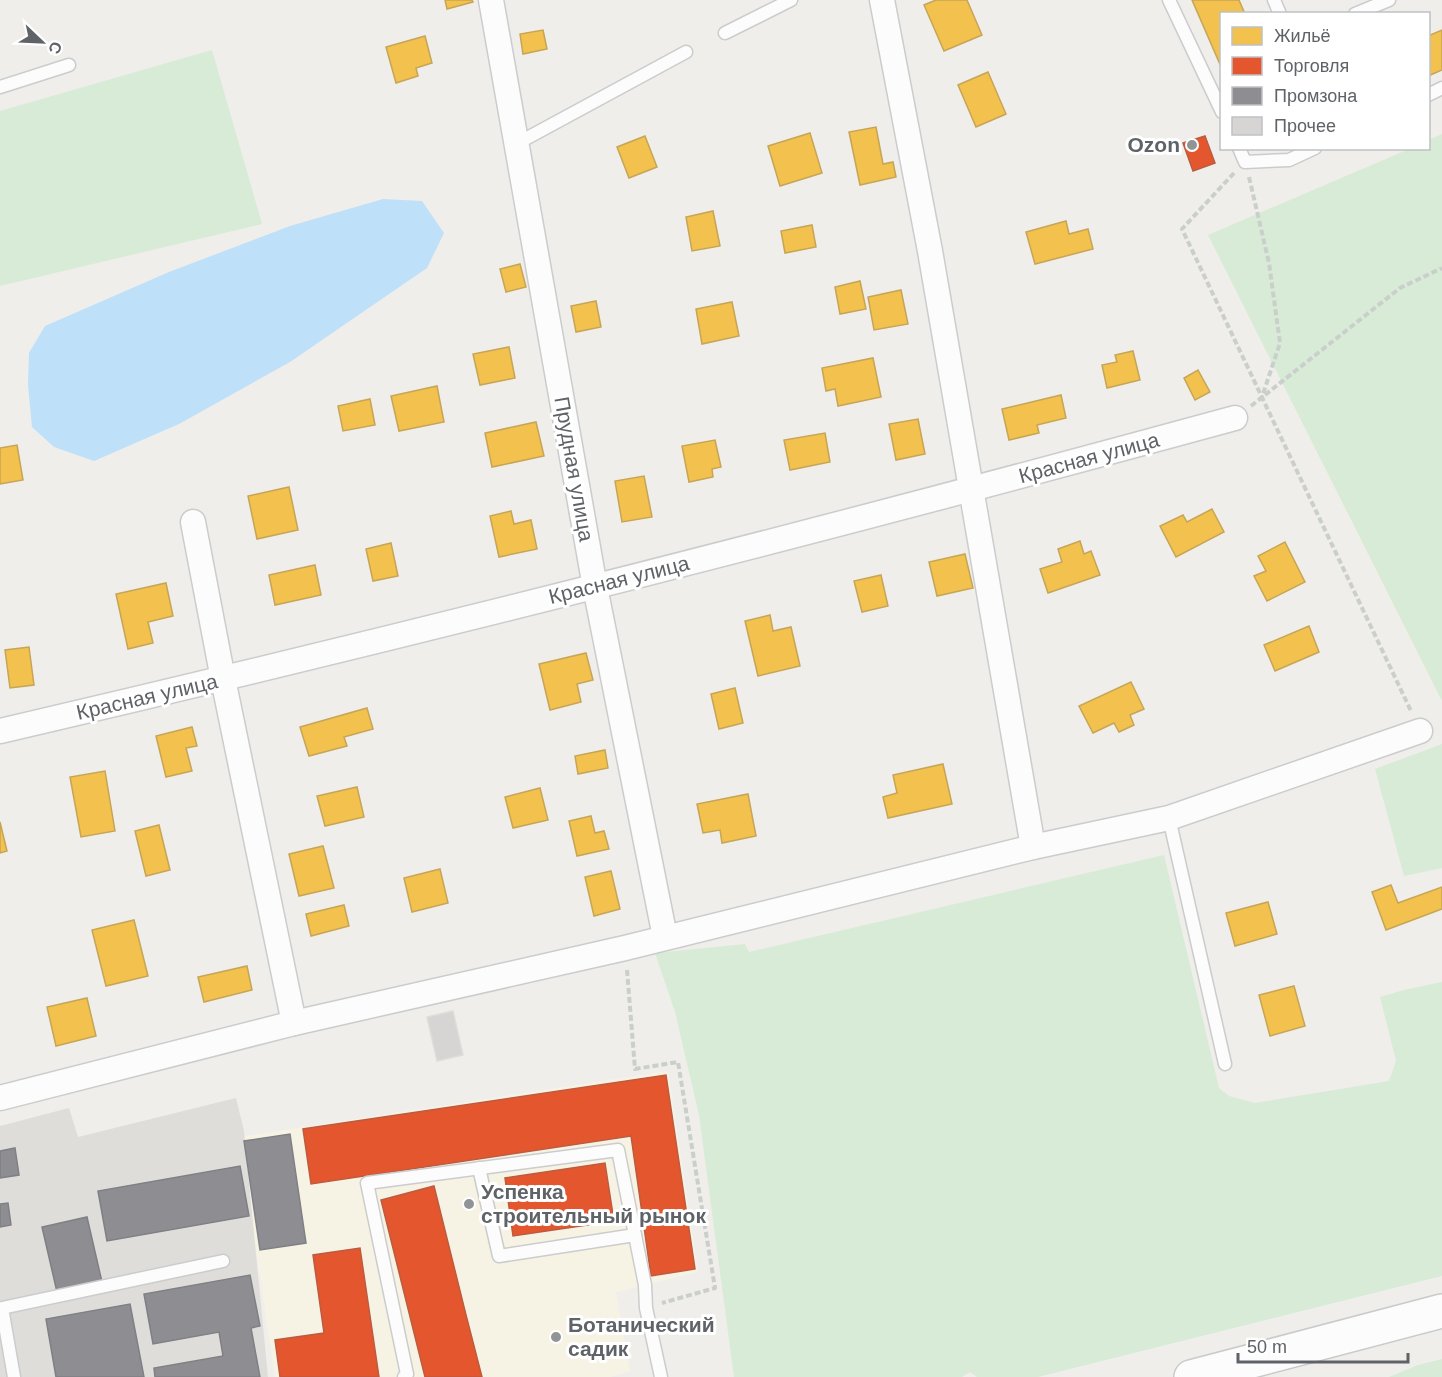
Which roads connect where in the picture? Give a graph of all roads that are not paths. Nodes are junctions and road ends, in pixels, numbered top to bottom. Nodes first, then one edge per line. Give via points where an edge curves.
1 (490, 0) edge
2 (791, 0) edge
3 (882, 0) edge
4 (1169, 0) edge
5 (1389, 0) edge
6 (1360, 12) edge
7 (725, 33) dead end
8 (686, 52) dead end
9 (69, 65) dead end
10 (0, 87) edge
11 (1220, 110) edge
12 (516, 144) junction
13 (1240, 150) edge
14 (1311, 150) edge
15 (1235, 418) road end
16 (972, 490) junction
17 (193, 522) dead end
18 (595, 587) junction
19 (223, 679) junction
20 (0, 731) edge
21 (1420, 731) road end
22 (1169, 818) junction
23 (1033, 847) junction
24 (665, 937) junction
25 (294, 1023) junction
26 (1225, 1064) dead end
27 (0, 1098) edge
28 (479, 1168) junction
29 (635, 1235) junction
30 (223, 1261) dead end
31 (1442, 1311) edge
32 (14, 1377) edge
33 (404, 1377) edge
34 (661, 1377) edge
35 (1191, 1377) edge

1 - 12 street, Прудная улица
2 - 7 lane
3 - 16 street
4 - 11 lane
5 - 6 lane
8 - 12 lane
9 - 10 lane
12 - 18 street, Прудная улица
13 - 14 lane via 1245,162 1289,160
15 - 16 street, Красная улица
16 - 18 street, Красная улица
16 - 23 street
17 - 19 street
18 - 19 street, Красная улица
18 - 24 street, Прудная улица
19 - 20 street, Красная улица
19 - 25 street
21 - 22 street
22 - 23 street
22 - 26 lane
23 - 24 street
24 - 25 street
25 - 27 street
28 - 29 lane via 618,1150
28 - 29 lane via 499,1256
28 - 33 lane via 367,1183 407,1374
29 - 34 lane
30 - 32 lane via 2,1308
31 - 35 main road

